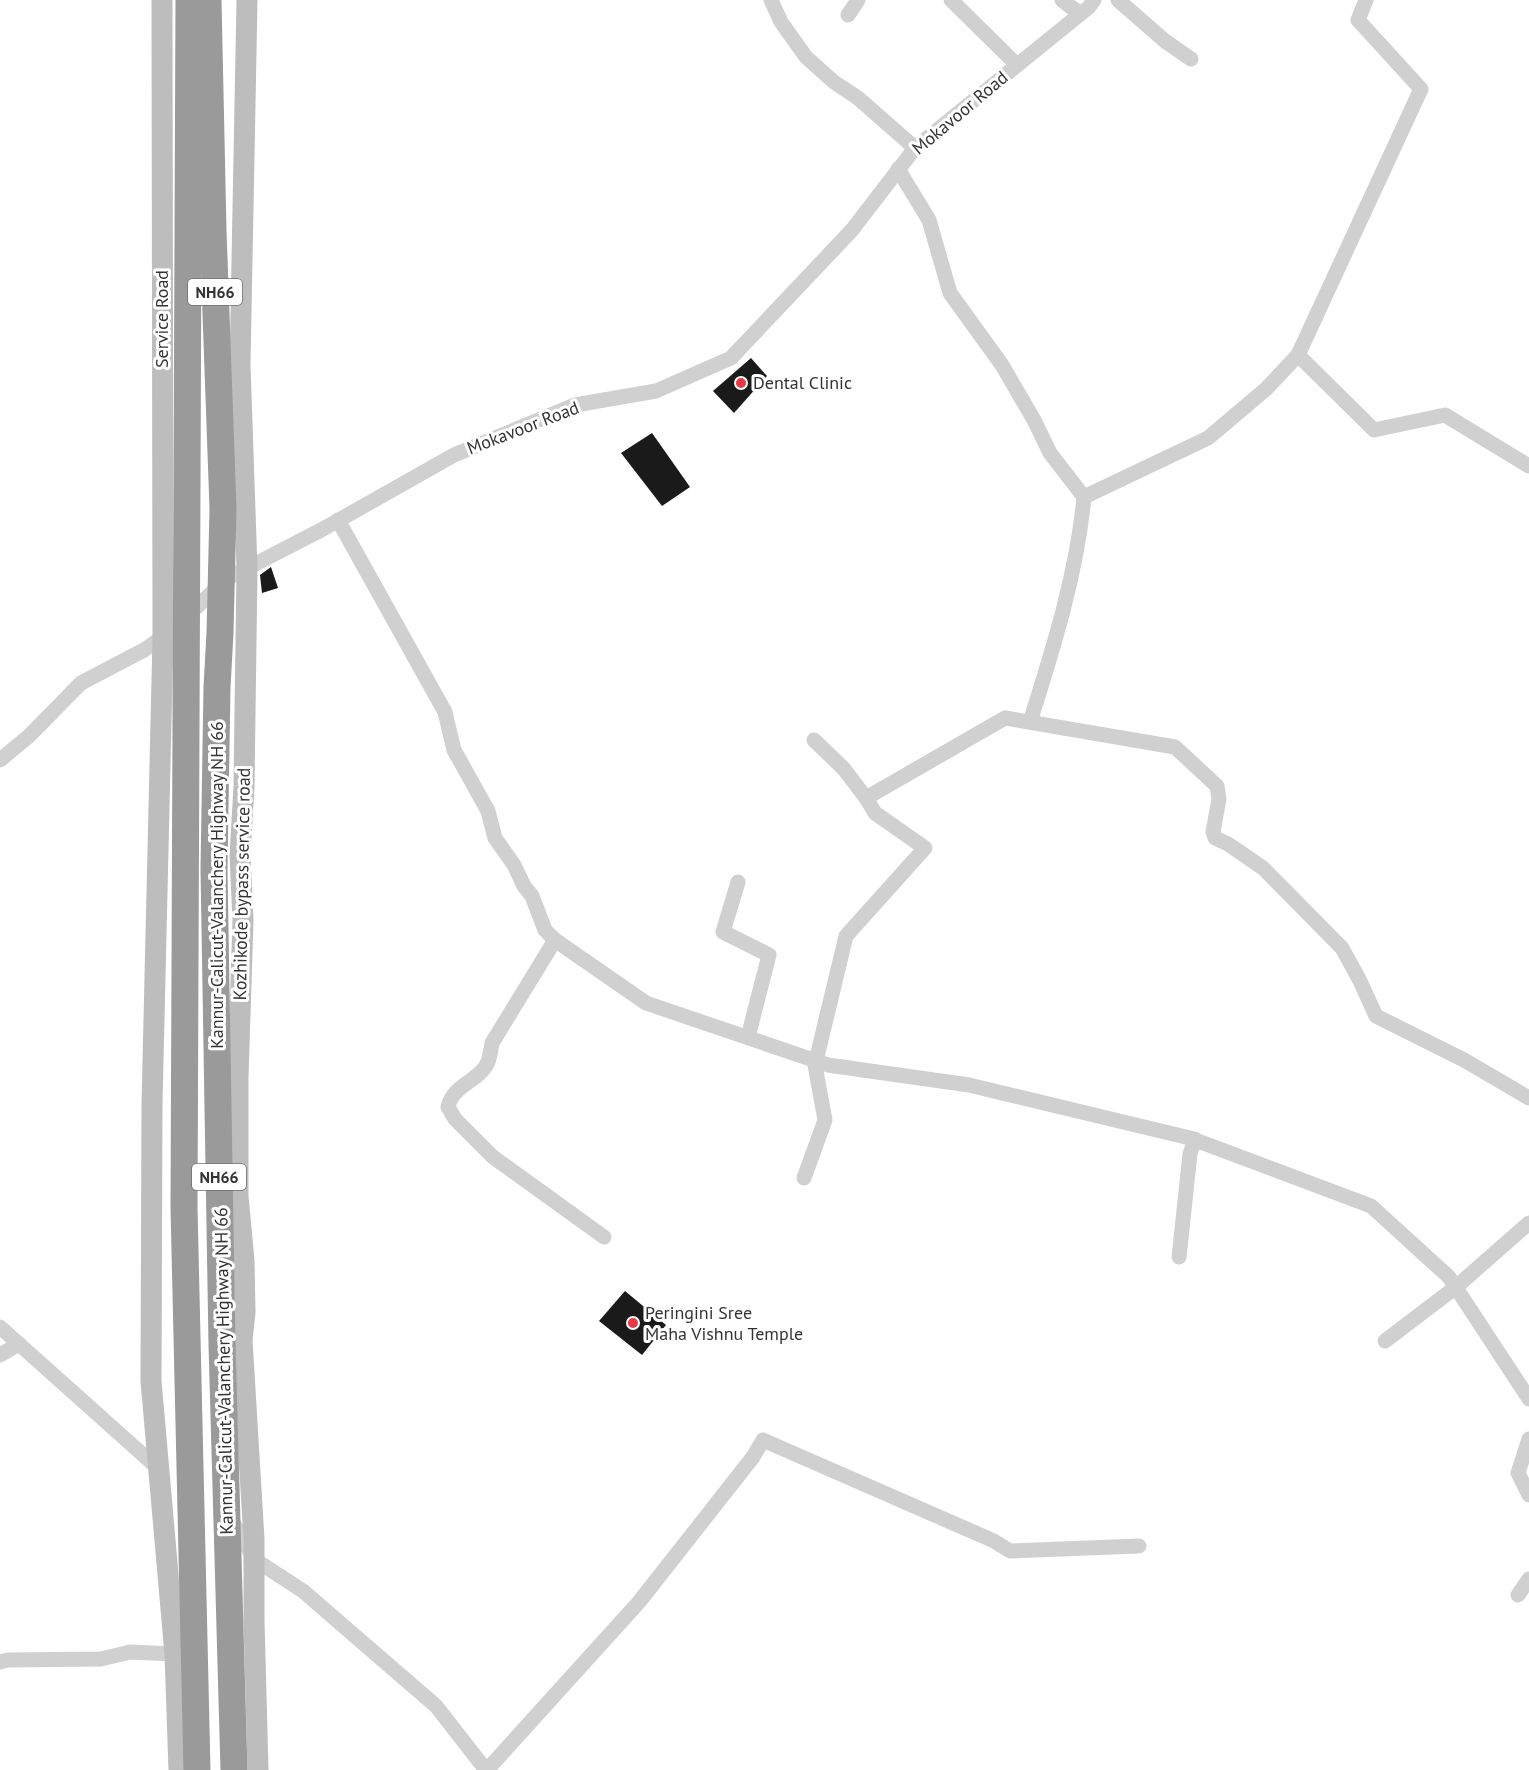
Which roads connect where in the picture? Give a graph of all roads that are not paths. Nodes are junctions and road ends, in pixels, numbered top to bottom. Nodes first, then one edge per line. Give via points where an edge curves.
1 (162, 0) edge
2 (189, 0) edge
3 (208, 0) edge
4 (247, 0) edge
5 (771, 0) edge
6 (858, 0) edge
7 (951, 0) edge
8 (1062, 0) edge
9 (1094, 0) edge
10 (1118, 0) edge
11 (1366, 0) edge
12 (1080, 14) junction
13 (848, 15) dead end
14 (1191, 59) dead end
15 (1017, 65) junction
16 (915, 148) junction
17 (898, 169) junction
18 (1298, 355) junction
19 (1529, 466) edge
20 (1084, 497) junction
21 (338, 520) junction
22 (248, 569) junction
23 (221, 584) junction
24 (186, 617) junction
25 (163, 638) junction
26 (1030, 722) junction
27 (814, 740) dead end
28 (0, 760) edge
29 (866, 798) junction
30 (738, 882) dead end
31 (555, 940) junction
32 (748, 1038) junction
33 (815, 1060) junction
34 (1529, 1098) edge
35 (1195, 1139) junction
36 (804, 1178) dead end
37 (1529, 1223) edge
38 (604, 1237) dead end
39 (1179, 1257) dead end
40 (1456, 1287) junction
41 (0, 1328) edge
42 (1385, 1341) dead end
43 (19, 1344) junction
44 (0, 1356) edge
45 (1529, 1399) edge
46 (1529, 1439) edge
47 (160, 1470) junction
48 (1529, 1495) edge
49 (228, 1514) junction
50 (1138, 1546) dead end
51 (254, 1559) junction
52 (1529, 1579) edge
53 (1518, 1595) dead end
54 (176, 1654) junction
55 (0, 1662) edge
56 (179, 1770) edge
57 (197, 1770) edge
58 (234, 1770) edge
59 (258, 1770) edge
60 (486, 1770) edge

1 - 25 street, Service Road
2 - 24 highway
3 - 23 highway, Kannur-Calicut-Valanchery Highway NH 66 / NH66 via 223,509
4 - 22 street, Kozhikode bypass service road via 240,365
5 - 16 street via 806,57
6 - 13 street
7 - 15 street
8 - 12 street
9 - 12 street, Mokavoor Road
10 - 14 street
11 - 18 street via 1358,20 1421,90
12 - 15 street, Mokavoor Road
15 - 16 street, Mokavoor Road
16 - 17 street, Mokavoor Road
17 - 20 street via 929,220 950,293 1002,365 1050,453
17 - 21 street, Mokavoor Road via 852,230 731,358 656,391 564,409 454,455
18 - 19 street via 1374,430 1445,415
18 - 20 street via 1266,389 1209,438
20 - 26 street via 1056,638
21 - 22 street, Mokavoor Road
21 - 31 street via 445,712 454,750 488,812 495,838 532,896 545,930
22 - 23 street, Mokavoor Road
22 - 51 street, Kozhikode bypass service road via 240,856 243,920 238,1196 244,1261 242,1340
23 - 24 street, Mokavoor Road
23 - 49 highway, Kannur-Calicut-Valanchery Highway NH 66 / NH66 via 214,869
24 - 25 street, Mokavoor Road
24 - 57 highway via 184,1208
25 - 28 street, Mokavoor Road via 81,683
25 - 47 street, Service Road via 152,1104 151,1358
26 - 29 street via 1005,718
26 - 34 street via 1175,747 1217,786 1215,838 1263,868 1342,948 1376,1016
27 - 29 street
29 - 33 street via 875,813 925,848 846,936
30 - 32 street via 723,932 769,955
31 - 32 street via 646,1003
31 - 38 street via 492,1043 488,1062 470,1082 456,1090 448,1107 493,1157
32 - 33 street
33 - 35 street via 969,1085
33 - 36 street via 825,1120
35 - 39 street
35 - 40 street via 1371,1206
37 - 40 street
40 - 42 street
40 - 45 street
41 - 43 street
43 - 44 street
43 - 47 street
46 - 48 street via 1518,1473
47 - 54 street, Service Road
49 - 51 street
49 - 58 highway, Kannur-Calicut-Valanchery Highway NH 66 / NH66
50 - 60 street via 1010,1551 763,1440 639,1602
51 - 59 street
51 - 60 street via 303,1592 436,1706
52 - 53 street
54 - 55 street via 130,1652 101,1659
54 - 56 street, Service Road

